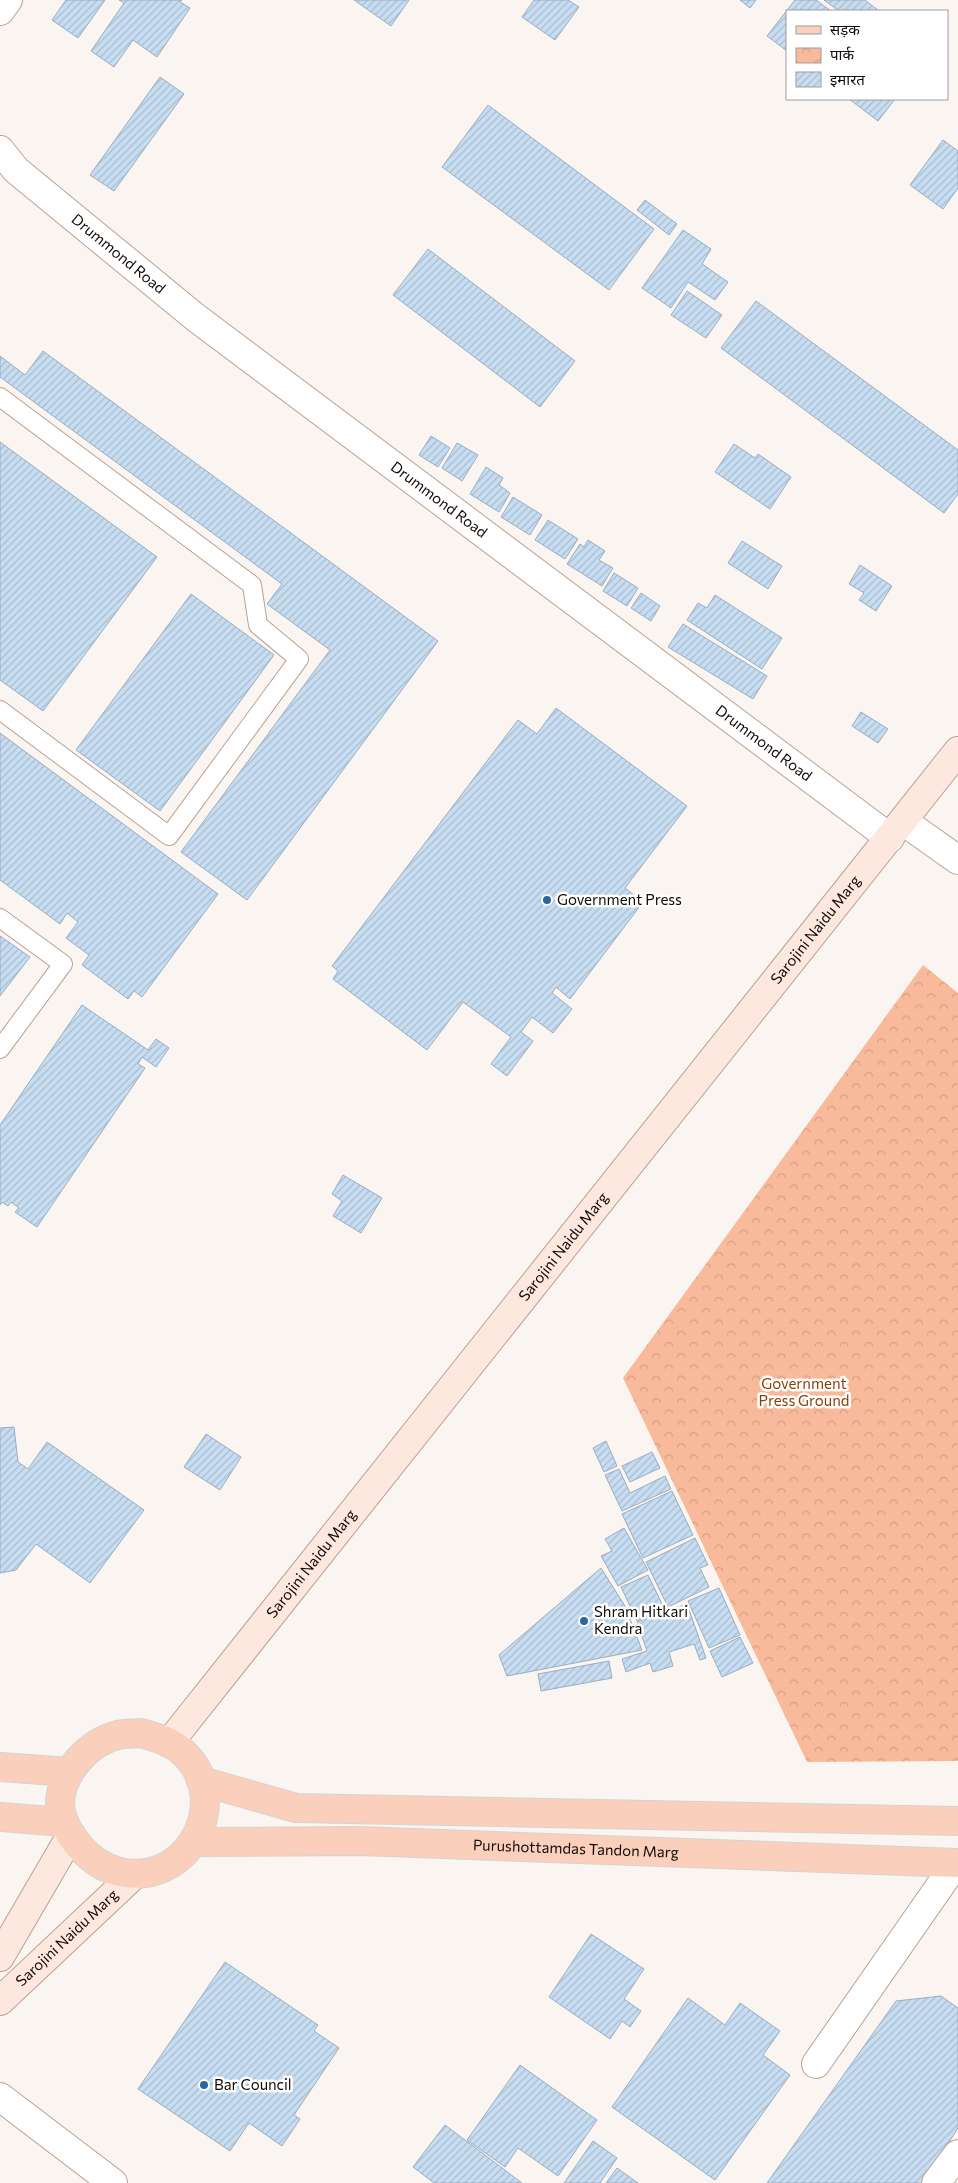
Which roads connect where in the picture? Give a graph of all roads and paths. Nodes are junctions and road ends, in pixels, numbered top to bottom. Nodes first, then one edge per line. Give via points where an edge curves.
1 (8, 0) edge
2 (0, 11) edge
3 (0, 150) edge
4 (0, 397) edge
5 (0, 710) edge
6 (958, 751) edge
7 (896, 830) junction
8 (958, 860) edge
9 (0, 918) edge
10 (0, 1049) edge
11 (169, 1743) junction
12 (0, 1766) edge
13 (69, 1772) junction
14 (201, 1781) junction
15 (0, 1817) edge
16 (958, 1822) edge
17 (68, 1828) junction
18 (194, 1842) junction
19 (957, 1863) edge
20 (135, 1874) junction
21 (0, 1957) edge
22 (0, 2001) edge
23 (816, 2064) dead end
24 (0, 2097) edge
25 (958, 2154) edge
26 (113, 2183) edge
27 (936, 2183) edge

1 - 2 street
3 - 7 street, Drummond Road via 16,170 195,317
4 - 5 lane via 252,585 258,625 299,659 169,836
6 - 7 main road, Sarojini Naidu Marg
7 - 8 street, Drummond Road
7 - 11 main road, Sarojini Naidu Marg
9 - 10 lane via 63,964
11 - 13 main road via 141,1733 118,1735 97,1744
11 - 14 main road via 180,1749
12 - 13 main road
13 - 17 main road via 60,1804
14 - 16 main road via 296,1808
14 - 18 main road via 205,1798 204,1816
15 - 17 main road
17 - 20 main road via 92,1860 112,1871
17 - 21 main road
18 - 19 main road, Purushottamdas Tandon Marg via 360,1842
18 - 20 main road via 179,1859 158,1870
19 - 23 street
20 - 22 main road, Sarojini Naidu Marg
24 - 26 street
25 - 27 street

